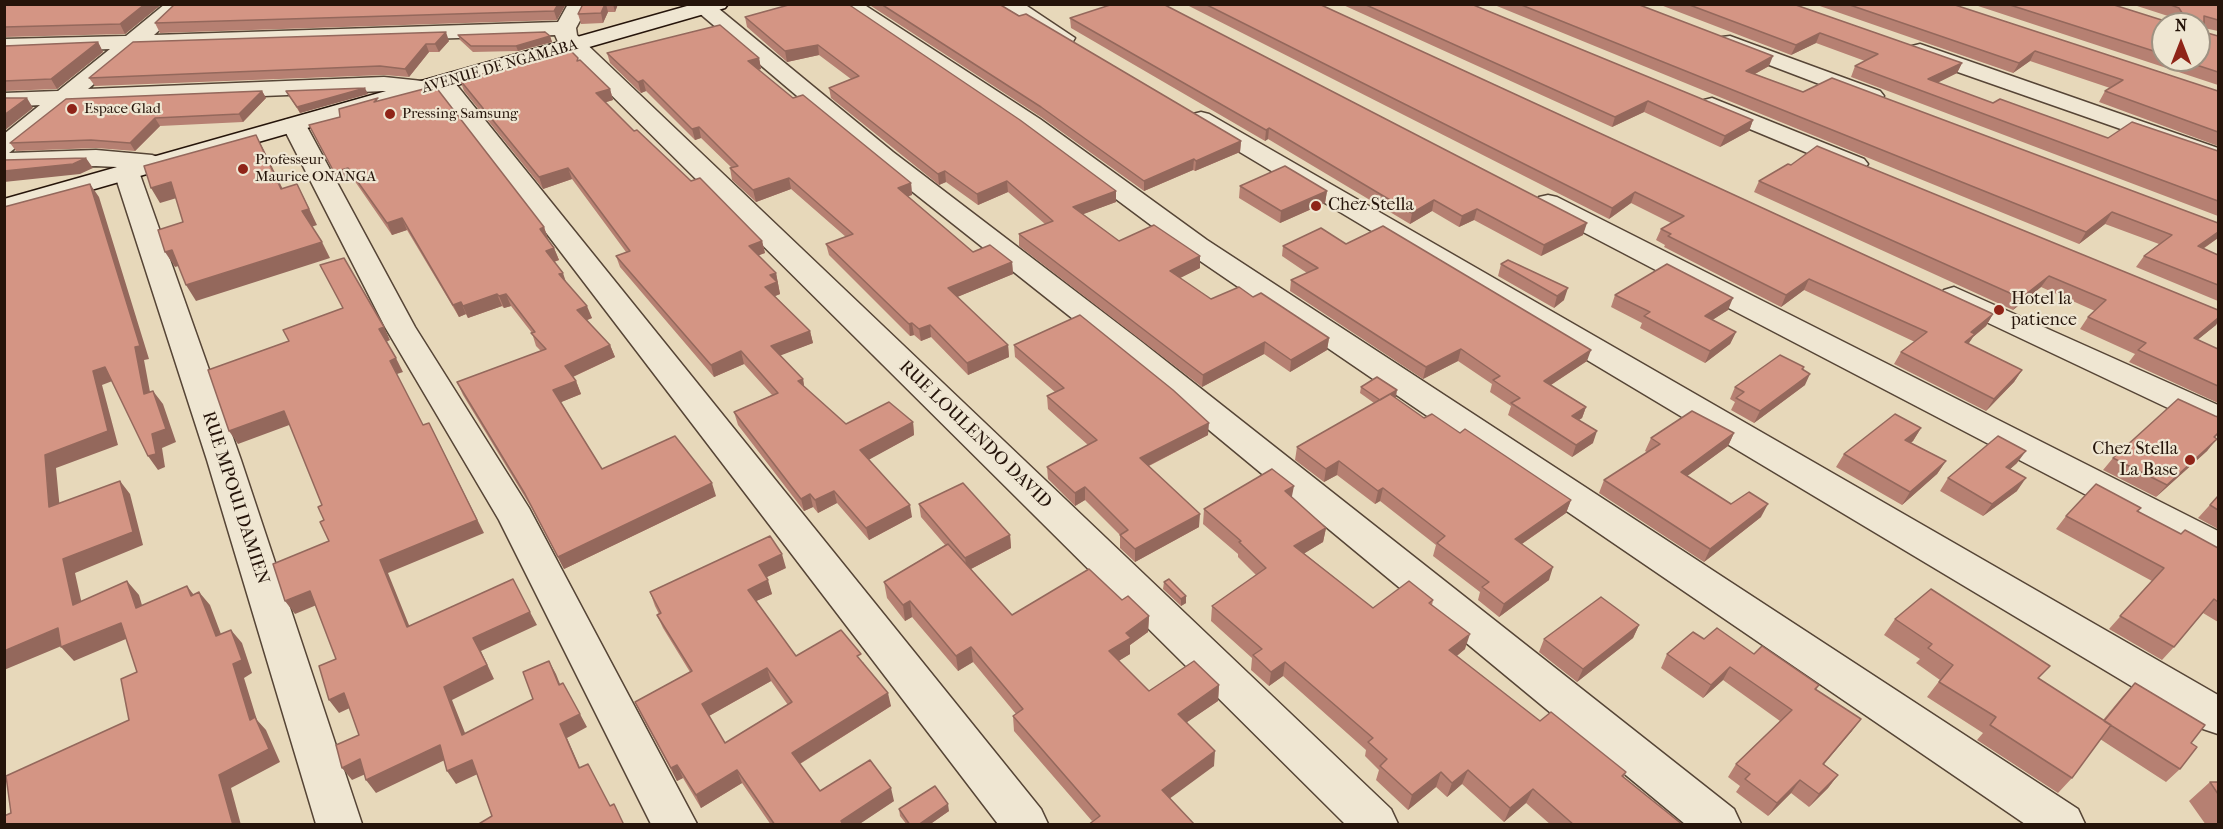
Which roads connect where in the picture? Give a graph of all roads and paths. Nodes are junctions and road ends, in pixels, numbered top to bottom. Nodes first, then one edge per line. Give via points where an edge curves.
1 (178, 4) edge
2 (579, 4) edge
3 (848, 4) edge
4 (1009, 4) edge
5 (712, 6) edge
6 (1714, 36) edge
7 (570, 37) junction
8 (132, 42) junction
9 (1902, 45) edge
10 (4, 46) edge
11 (1093, 55) edge
12 (435, 86) junction
13 (1695, 98) edge
14 (65, 99) junction
15 (4, 100) edge
16 (1172, 102) edge
17 (1890, 102) edge
18 (294, 125) junction
19 (4, 147) edge
20 (2218, 156) edge
21 (4, 161) edge
22 (142, 168) junction
23 (1881, 175) edge
24 (1522, 190) edge
25 (4, 207) edge
26 (1931, 286) edge
27 (2218, 418) edge
28 (2218, 547) edge
29 (2218, 716) edge
30 (339, 825) edge
31 (674, 825) edge
32 (1025, 825) edge
33 (1375, 825) edge
34 (1718, 825) edge
35 (2062, 825) edge

1 - 8 street
2 - 7 street
3 - 35 street via 1031,124 1197,246
4 - 11 street
5 - 7 street, AVENUE DE NGAMABA
5 - 34 street via 884,157 1127,346
6 - 17 street
7 - 8 street
7 - 12 street, AVENUE DE NGAMABA
7 - 33 street, RUE LOULENDO DAVID
8 - 10 street
8 - 14 street
9 - 20 street
12 - 14 street via 384,84
12 - 18 street, AVENUE DE NGAMABA
12 - 32 street
13 - 23 street
14 - 15 street
14 - 19 street
16 - 29 street
18 - 22 street, AVENUE DE NGAMABA
18 - 31 street via 400,327 516,517
21 - 22 street via 96,158
22 - 25 street, AVENUE DE NGAMABA
22 - 30 street, RUE MPOUI DAMIEN via 224,460
24 - 28 street
26 - 27 street

